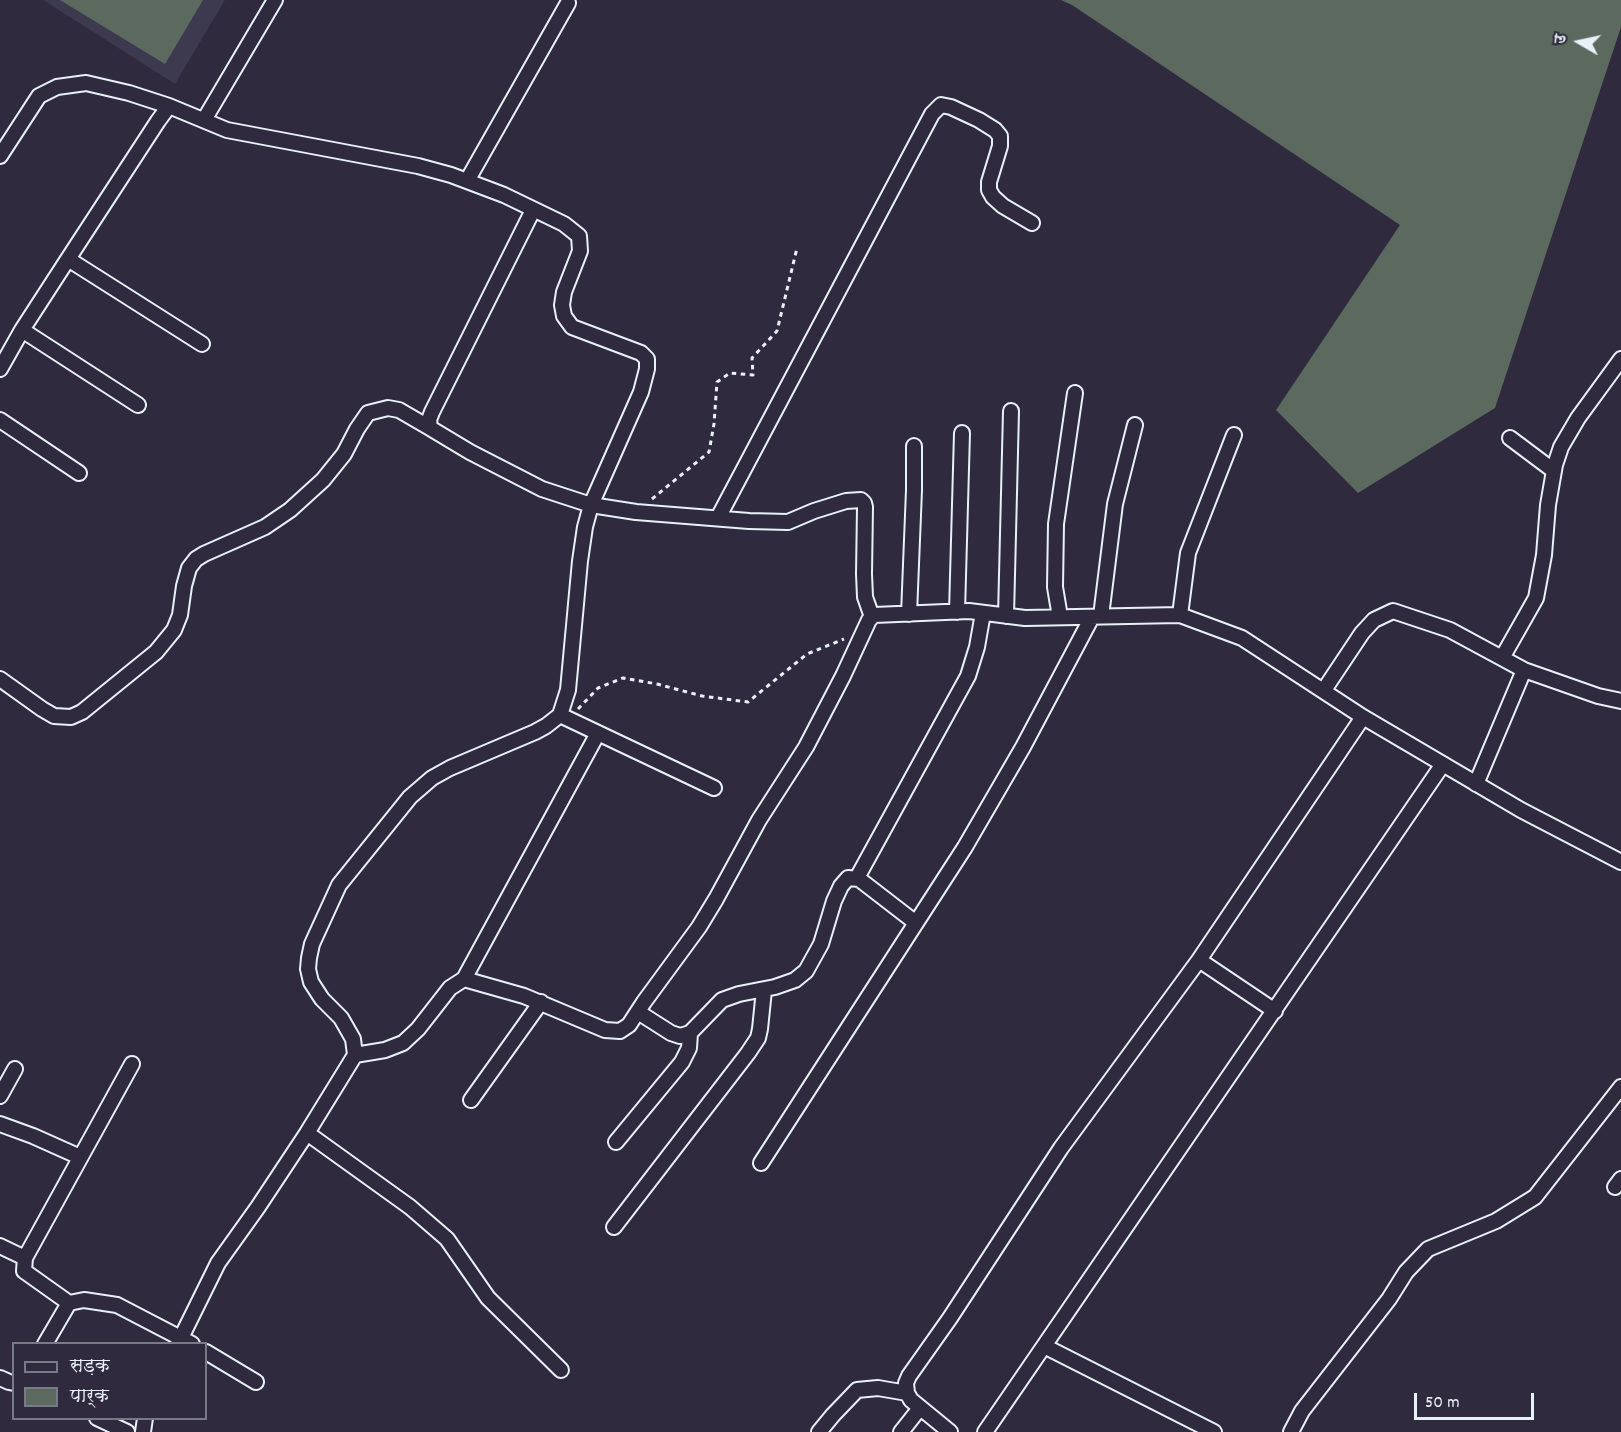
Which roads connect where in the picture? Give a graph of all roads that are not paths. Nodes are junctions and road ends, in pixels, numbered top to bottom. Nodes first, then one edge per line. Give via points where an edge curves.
1 (276, 0) edge
2 (568, 3) dead end
3 (170, 106) junction
4 (204, 120) junction
5 (0, 156) edge
6 (466, 181) junction
7 (533, 210) junction
8 (1032, 223) dead end
9 (68, 259) junction
10 (22, 330) junction
11 (202, 344) dead end
12 (1621, 359) edge
13 (0, 369) edge
14 (1075, 393) dead end
15 (138, 405) dead end
16 (1011, 411) dead end
17 (0, 420) edge
18 (1135, 425) dead end
19 (430, 428) junction
20 (962, 433) dead end
21 (1234, 435) dead end
22 (1510, 438) dead end
23 (914, 446) dead end
24 (1554, 471) junction
25 (79, 473) dead end
26 (591, 505) junction
27 (718, 518) junction
28 (957, 612) junction
29 (983, 613) junction
30 (909, 614) junction
31 (1180, 615) junction
32 (1006, 616) junction
33 (1060, 617) junction
34 (1096, 617) junction
35 (870, 618) junction
36 (1502, 658) junction
37 (1524, 670) junction
38 (0, 679) edge
39 (1324, 690) junction
40 (1621, 700) edge
41 (560, 715) junction
42 (1363, 717) junction
43 (598, 733) junction
44 (1443, 764) junction
45 (1476, 784) junction
46 (714, 788) dead end
47 (1621, 861) edge
48 (857, 878) junction
49 (916, 923) junction
50 (1199, 960) junction
51 (464, 979) junction
52 (764, 990) junction
53 (541, 1002) junction
54 (1275, 1011) junction
55 (638, 1012) junction
56 (690, 1033) junction
57 (355, 1055) junction
58 (132, 1064) dead end
59 (15, 1069) dead end
60 (1621, 1087) edge
61 (0, 1096) edge
62 (471, 1100) dead end
63 (0, 1124) edge
64 (307, 1133) junction
65 (616, 1142) dead end
66 (80, 1157) junction
67 (761, 1164) dead end
68 (614, 1227) dead end
69 (0, 1246) edge
70 (25, 1258) junction
71 (69, 1303) junction
72 (184, 1341) edge
73 (46, 1342) edge
74 (1044, 1346) junction
75 (207, 1353) edge
76 (561, 1370) dead end
77 (256, 1382) dead end
78 (906, 1393) junction
79 (920, 1408) junction
80 (99, 1420) edge
81 (127, 1432) edge
82 (819, 1432) edge
83 (901, 1432) edge
84 (950, 1432) edge
85 (985, 1432) edge
86 (1215, 1432) edge
87 (1291, 1432) edge

1 - 4 street
2 - 6 street
3 - 4 street
3 - 5 street via 86,83 57,87 39,96
3 - 9 street
4 - 6 street via 227,130 418,166
6 - 7 street
7 - 19 street via 432,412
7 - 26 street via 564,224 579,236 580,250 562,305 572,327 641,353 647,359 641,392
8 - 27 street via 1002,206 989,190 1000,136 979,120 941,105 932,114
9 - 10 street
9 - 11 street
10 - 13 street
10 - 15 street
12 - 24 street via 1578,418 1561,447
14 - 33 street via 1056,524 1055,587
16 - 32 street
17 - 25 street
18 - 34 street via 1115,504
19 - 26 street via 542,489
19 - 38 street via 399,410 388,408 368,413 344,454 290,510 265,527 196,559 189,568 174,630 156,652 82,712 70,717 54,716
20 - 28 street
21 - 31 street via 1188,553
22 - 24 street
23 - 30 street
24 - 36 street via 1536,598
26 - 27 street
26 - 41 street via 580,561 568,690
27 - 35 street via 788,522 846,501 861,500 865,507 864,574
28 - 29 street
28 - 30 street
29 - 32 street
29 - 48 street via 968,676
30 - 35 street
31 - 34 street
31 - 39 street via 1242,638
32 - 33 street
33 - 34 street
34 - 49 street via 965,848
35 - 55 street via 806,747 759,820 699,927
36 - 37 street
36 - 39 street via 1450,630 1393,611 1374,620 1362,633
37 - 40 street
37 - 45 street
39 - 42 street
41 - 43 street
41 - 57 street via 535,732 432,778 410,797 339,885 312,944 308,969 311,982 353,1039
42 - 44 street
42 - 50 street
43 - 46 street
43 - 51 street
44 - 45 street
44 - 54 street
45 - 47 street
48 - 49 street
48 - 52 street via 848,878 841,886 821,944 806,971 795,980
49 - 67 street
50 - 54 street
50 - 78 street via 1061,1148 915,1365 906,1383
51 - 53 street
51 - 57 street via 450,988 403,1042 385,1050
52 - 56 street via 722,1000
52 - 68 street via 758,1038
53 - 55 street via 605,1030 620,1031
53 - 62 street
54 - 74 street
55 - 56 street via 671,1033
56 - 65 street via 689,1048 682,1062
57 - 64 street
58 - 66 street
59 - 61 street
60 - 87 street via 1535,1197 1496,1221 1428,1250 1406,1272 1302,1411
63 - 66 street
64 - 72 street via 218,1263
64 - 76 street via 410,1207 447,1239 488,1298
66 - 70 street
69 - 70 street
70 - 71 street via 24,1271
71 - 72 street via 84,1299 117,1305
71 - 73 street
74 - 85 street
74 - 86 street
75 - 77 street
78 - 79 street
78 - 82 street via 878,1388 858,1390
79 - 83 street
79 - 84 street
80 - 81 street

